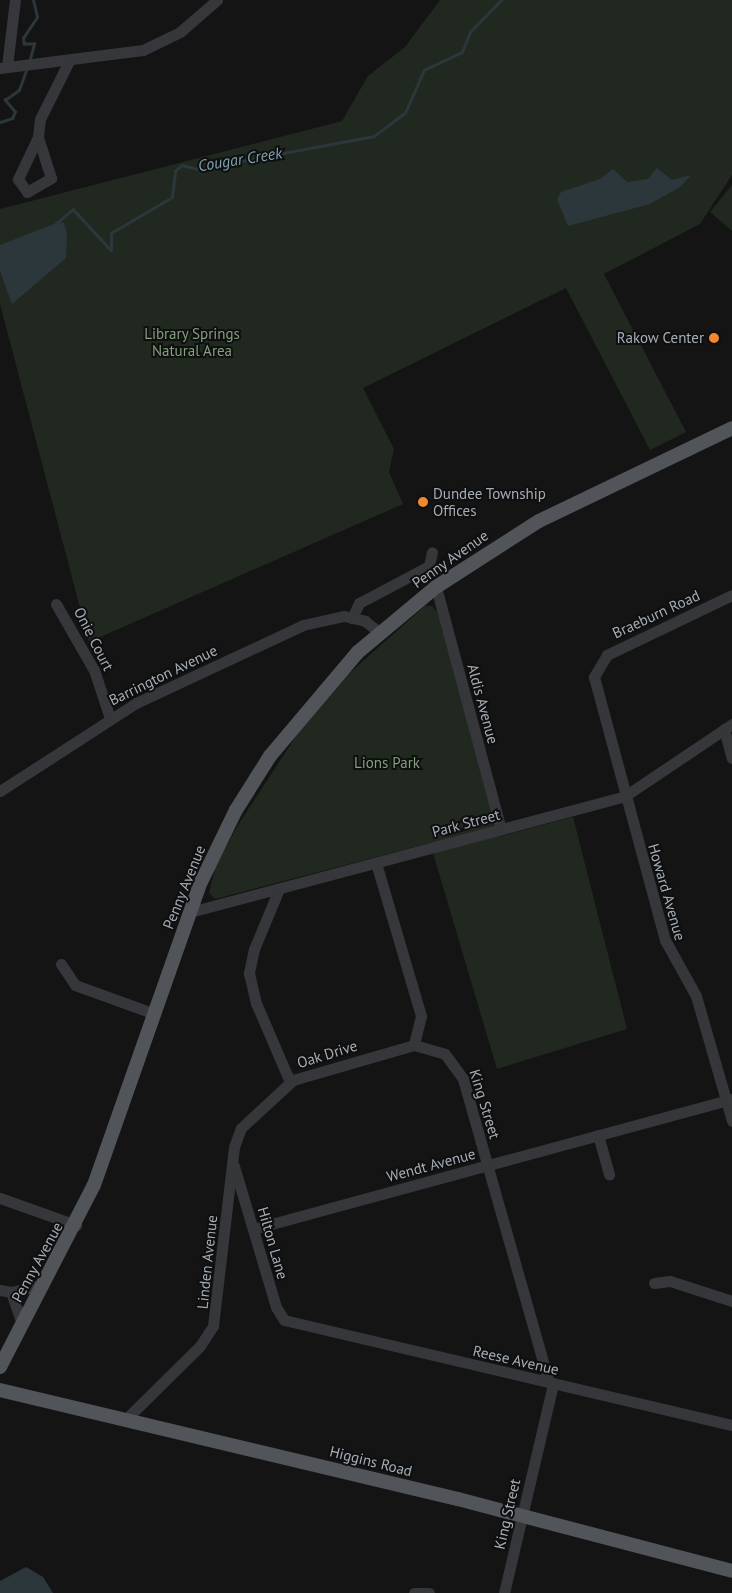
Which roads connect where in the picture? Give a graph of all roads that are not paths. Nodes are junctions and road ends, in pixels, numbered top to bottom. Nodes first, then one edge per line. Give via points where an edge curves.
1 (15, 0) edge
2 (217, 0) edge
3 (69, 61) junction
4 (4, 67) edge
5 (38, 137) dead end
6 (732, 428) edge
7 (432, 552) dead end
8 (436, 587) junction
9 (732, 595) edge
10 (56, 604) dead end
11 (352, 618) junction
12 (379, 632) junction
13 (597, 665) joint
14 (110, 718) junction
15 (728, 726) edge
16 (732, 758) edge
17 (0, 792) edge
18 (624, 796) junction
19 (501, 829) junction
20 (376, 863) junction
21 (279, 889) junction
22 (190, 912) junction
23 (61, 964) dead end
24 (155, 1014) junction
25 (414, 1045) junction
26 (290, 1082) junction
27 (729, 1100) edge
28 (732, 1121) edge
29 (598, 1135) junction
30 (232, 1162) junction
31 (488, 1165) junction
32 (609, 1174) dead end
33 (0, 1198) edge
34 (76, 1225) junction
35 (253, 1229) junction
36 (654, 1283) dead end
37 (42, 1285) junction
38 (6, 1291) edge
39 (732, 1301) edge
40 (294, 1323) joint
41 (22, 1324) junction
42 (0, 1367) edge
43 (551, 1384) junction
44 (0, 1390) edge
45 (126, 1420) junction
46 (732, 1425) edge
47 (523, 1515) junction
48 (732, 1571) edge
49 (414, 1593) edge
50 (429, 1593) edge
51 (504, 1593) edge

1 - 4 street
2 - 3 street via 161,44 130,54
3 - 4 street
3 - 5 street via 40,119
6 - 8 main road, Penny Avenue via 539,521
7 - 11 street via 429,566 359,603
8 - 12 main road, Penny Avenue
8 - 19 street, Aldis Avenue
9 - 13 street, Braeburn Road via 612,652
10 - 14 street, Onie Court via 65,613 78,645 94,670
11 - 12 street, Barrington Avenue
11 - 14 street, Barrington Avenue via 328,617 303,625
12 - 22 main road, Penny Avenue via 318,696 267,760 225,832
13 - 18 street, Howard Avenue via 595,685
14 - 17 street, Barrington Avenue
15 - 16 street
15 - 18 street, Park Street
18 - 19 street, Park Street
18 - 27 street, Howard Avenue via 665,940 696,996
19 - 20 street, Park Street
20 - 21 street, Park Street
20 - 25 street via 421,1014
21 - 22 street, Park Street
21 - 26 street via 254,949 249,973 256,1003
22 - 24 main road, Penny Avenue
23 - 24 street via 75,985
24 - 34 main road, Penny Avenue via 108,1150
25 - 26 street, Oak Drive
25 - 31 street, King Street via 440,1051 457,1065
26 - 30 street, Oak Drive via 242,1128
27 - 28 street, Howard Avenue
27 - 29 street, Wendt Avenue
29 - 31 street, Wendt Avenue
29 - 32 street
30 - 35 street, Hilton Lane
30 - 45 street, Linden Avenue via 213,1326 197,1350
31 - 35 street, Wendt Avenue
31 - 43 street, King Street
33 - 34 street
34 - 37 main road, Penny Avenue
35 - 40 street, Hilton Lane via 278,1313
36 - 39 street via 670,1281
37 - 38 street
37 - 41 main road, Penny Avenue
38 - 41 street
40 - 43 street, Reese Avenue
41 - 42 main road, Penny Avenue
43 - 46 street, Reese Avenue
43 - 47 street, King Street
44 - 45 main road, Higgins Road
45 - 47 main road, Higgins Road
47 - 48 main road, Higgins Road
47 - 51 street, King Street
49 - 50 street

